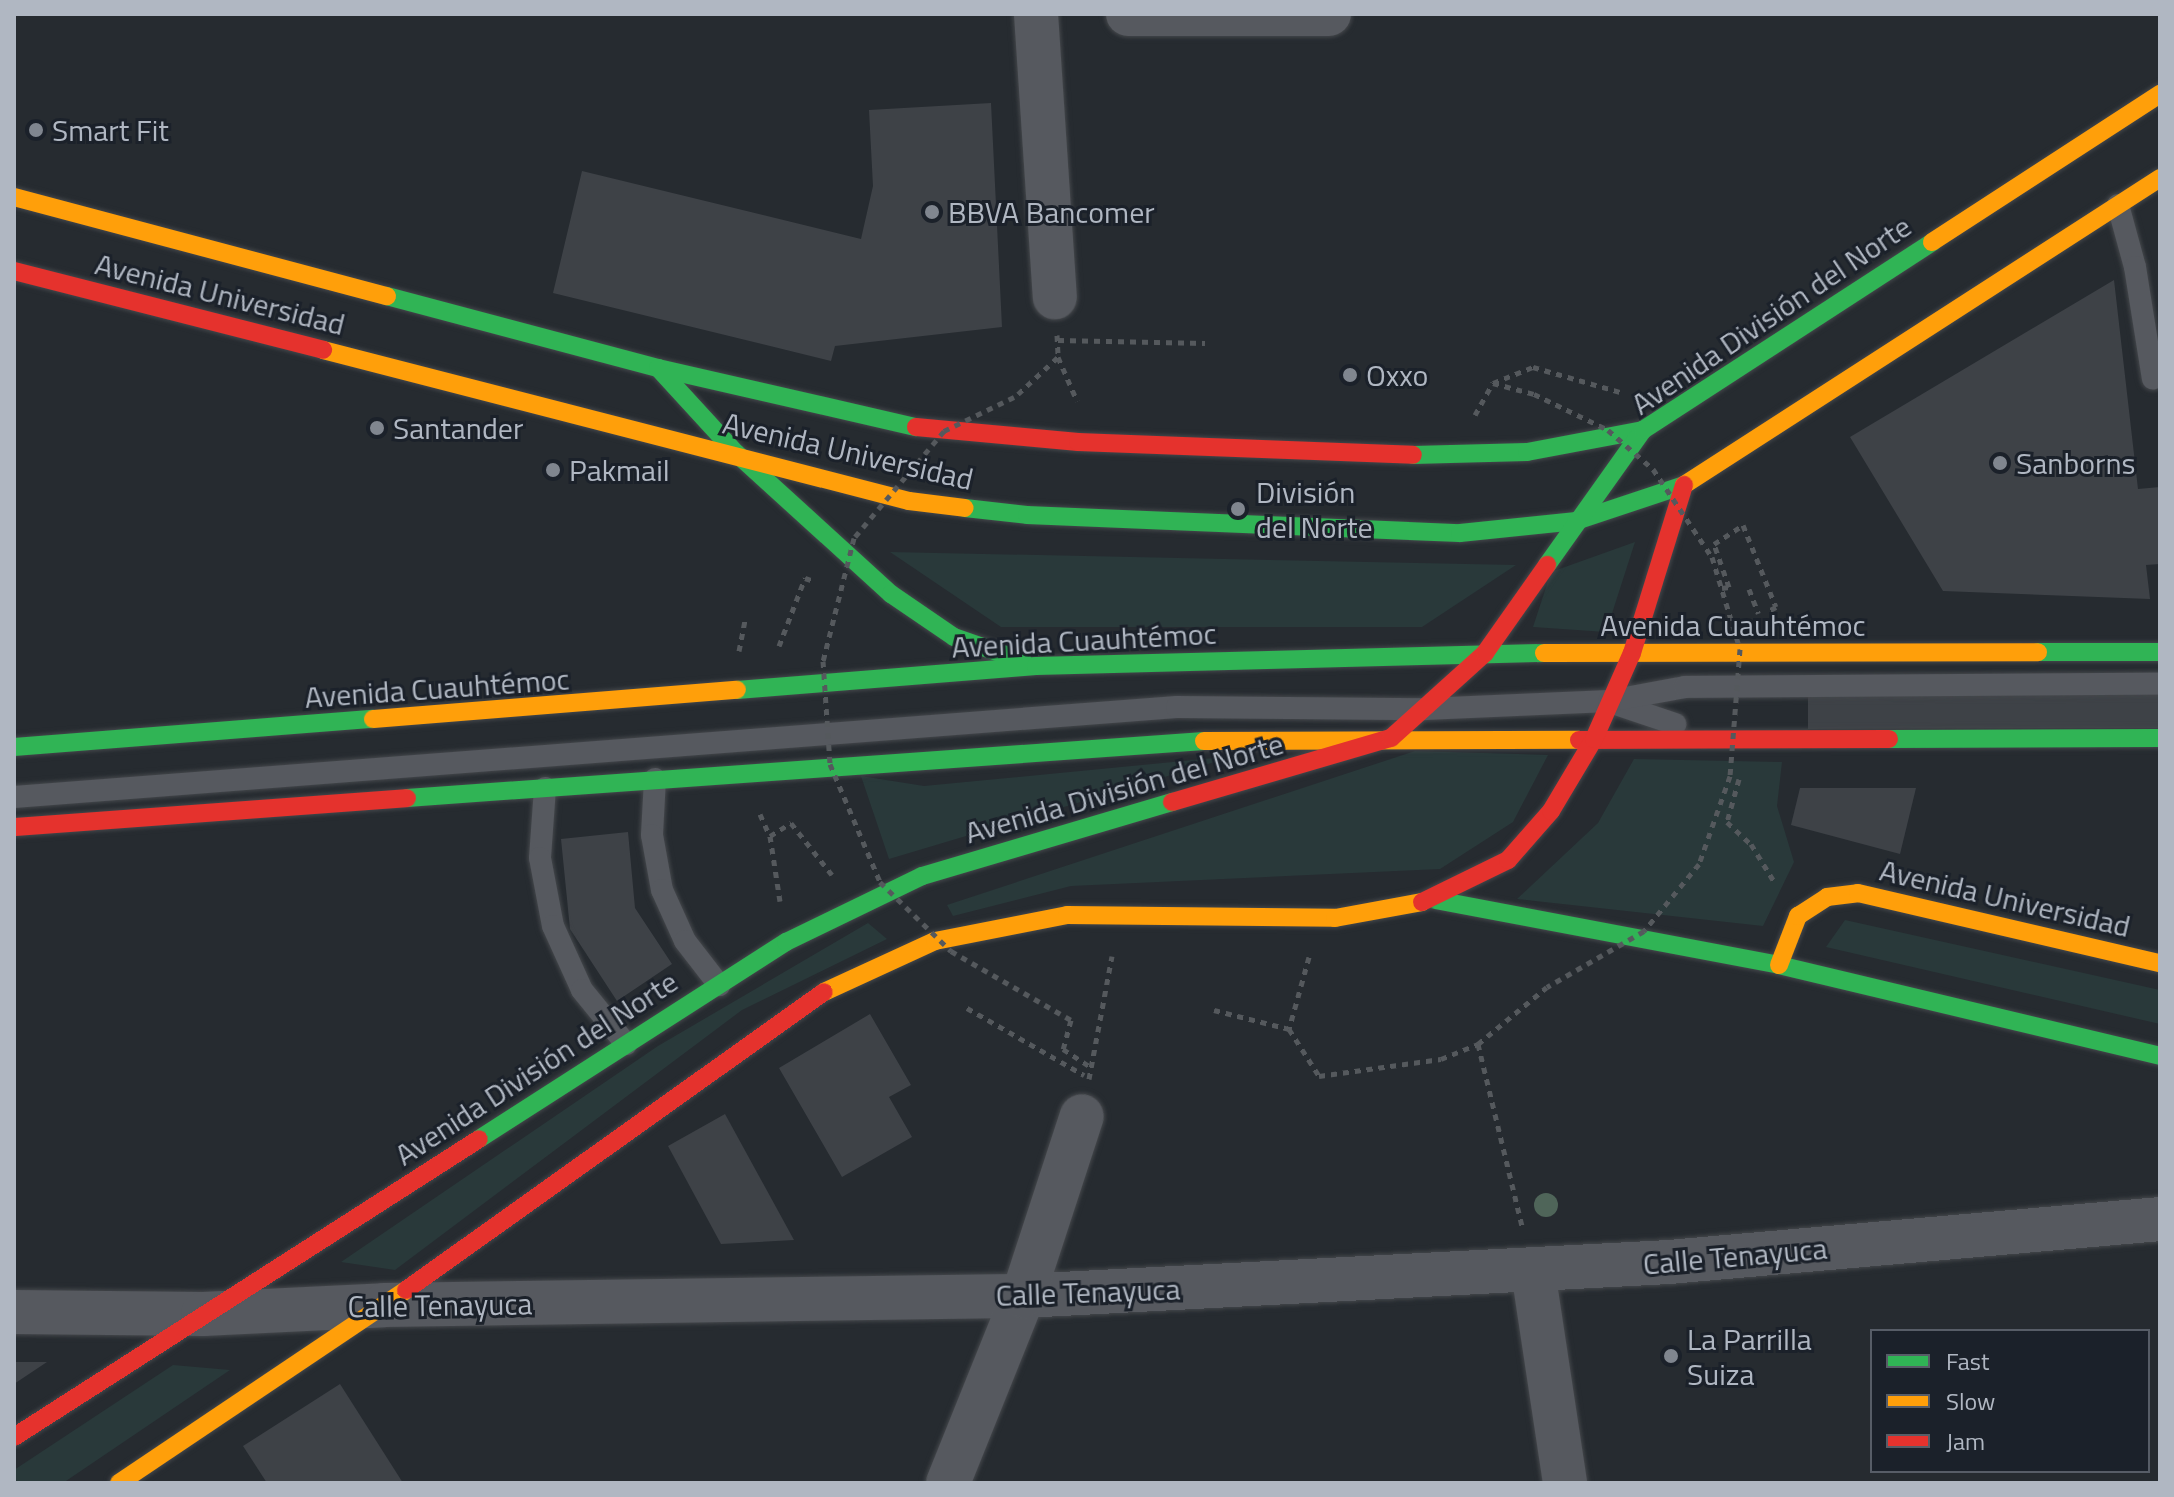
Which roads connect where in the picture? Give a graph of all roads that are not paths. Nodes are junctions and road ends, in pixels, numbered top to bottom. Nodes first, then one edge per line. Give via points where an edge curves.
1 (1036, 14) edge
2 (1128, 14) edge
3 (1316, 14) edge
4 (1329, 14) edge
5 (2160, 94) edge
6 (2147, 187) edge
7 (14, 197) edge
8 (14, 271) edge
9 (1055, 297) road end
10 (658, 368) junction
11 (2153, 379) dead end
12 (1643, 430) junction
13 (736, 453) junction
14 (1684, 485) junction
15 (1576, 521) junction
16 (2160, 652) edge
17 (1485, 653) junction
18 (1632, 653) junction
19 (1036, 666) junction
20 (2160, 684) edge
21 (1609, 701) junction
22 (1425, 709) junction
23 (2160, 725) edge
24 (1391, 738) junction
25 (2160, 738) edge
26 (1594, 739) junction
27 (14, 747) edge
28 (655, 779) junction
29 (545, 788) junction
30 (14, 797) edge
31 (14, 827) edge
32 (1436, 900) junction
33 (2160, 963) edge
34 (1779, 965) junction
35 (719, 985) junction
36 (626, 1044) junction
37 (2160, 1056) edge
38 (1085, 1097) road end
39 (2160, 1219) edge
40 (1533, 1271) junction
41 (1023, 1296) junction
42 (384, 1305) junction
43 (14, 1312) edge
44 (203, 1314) junction
45 (14, 1437) edge
46 (119, 1483) edge
47 (948, 1483) edge
48 (1565, 1483) edge

1 - 9 street
2 - 3 street
3 - 4 street
5 - 12 main road, Avenida División del Norte
6 - 11 lane via 2135,267
6 - 14 main road
7 - 10 main road, Avenida Universidad
8 - 13 main road, Avenida Universidad
10 - 12 main road, Avenida Universidad via 905,426 1078,442 1459,457 1527,452
10 - 13 main road
12 - 15 main road, Avenida División del Norte
13 - 15 main road, Avenida Universidad via 909,501 1027,515 1460,533
13 - 19 main road via 891,594 954,637
14 - 15 main road, Avenida Universidad
14 - 18 main road
15 - 17 main road, Avenida División del Norte
16 - 18 main road, Avenida Cuauhtémoc
17 - 18 main road, Avenida Cuauhtémoc
17 - 19 main road, Avenida Cuauhtémoc
17 - 22 main road, Avenida División del Norte
18 - 21 main road
19 - 27 main road, Avenida Cuauhtémoc
20 - 21 lane via 1685,687
21 - 22 lane
21 - 23 lane via 1667,724
21 - 26 main road
22 - 24 main road, Avenida División del Norte
22 - 30 lane via 1177,707
24 - 26 main road
24 - 28 main road via 1198,741
24 - 35 main road, Avenida División del Norte via 922,876 786,942
25 - 26 main road
26 - 32 main road via 1551,811 1508,860
28 - 29 main road
28 - 35 lane via 652,835 662,890 685,941
29 - 31 main road
29 - 36 lane via 540,858 553,926 582,990
32 - 34 main road
32 - 42 main road via 1321,918 1067,915 935,941 831,987
33 - 34 main road, Avenida Universidad via 1858,893 1827,897 1798,916
34 - 37 main road
35 - 36 main road, Avenida División del Norte
36 - 44 main road, Avenida División del Norte
38 - 41 street
39 - 40 street, Calle Tenayuca
40 - 41 street, Calle Tenayuca
40 - 48 street
41 - 42 street, Calle Tenayuca
41 - 47 street
42 - 44 street, Calle Tenayuca
42 - 46 main road
43 - 44 street, Calle Tenayuca
44 - 45 main road, Avenida División del Norte

